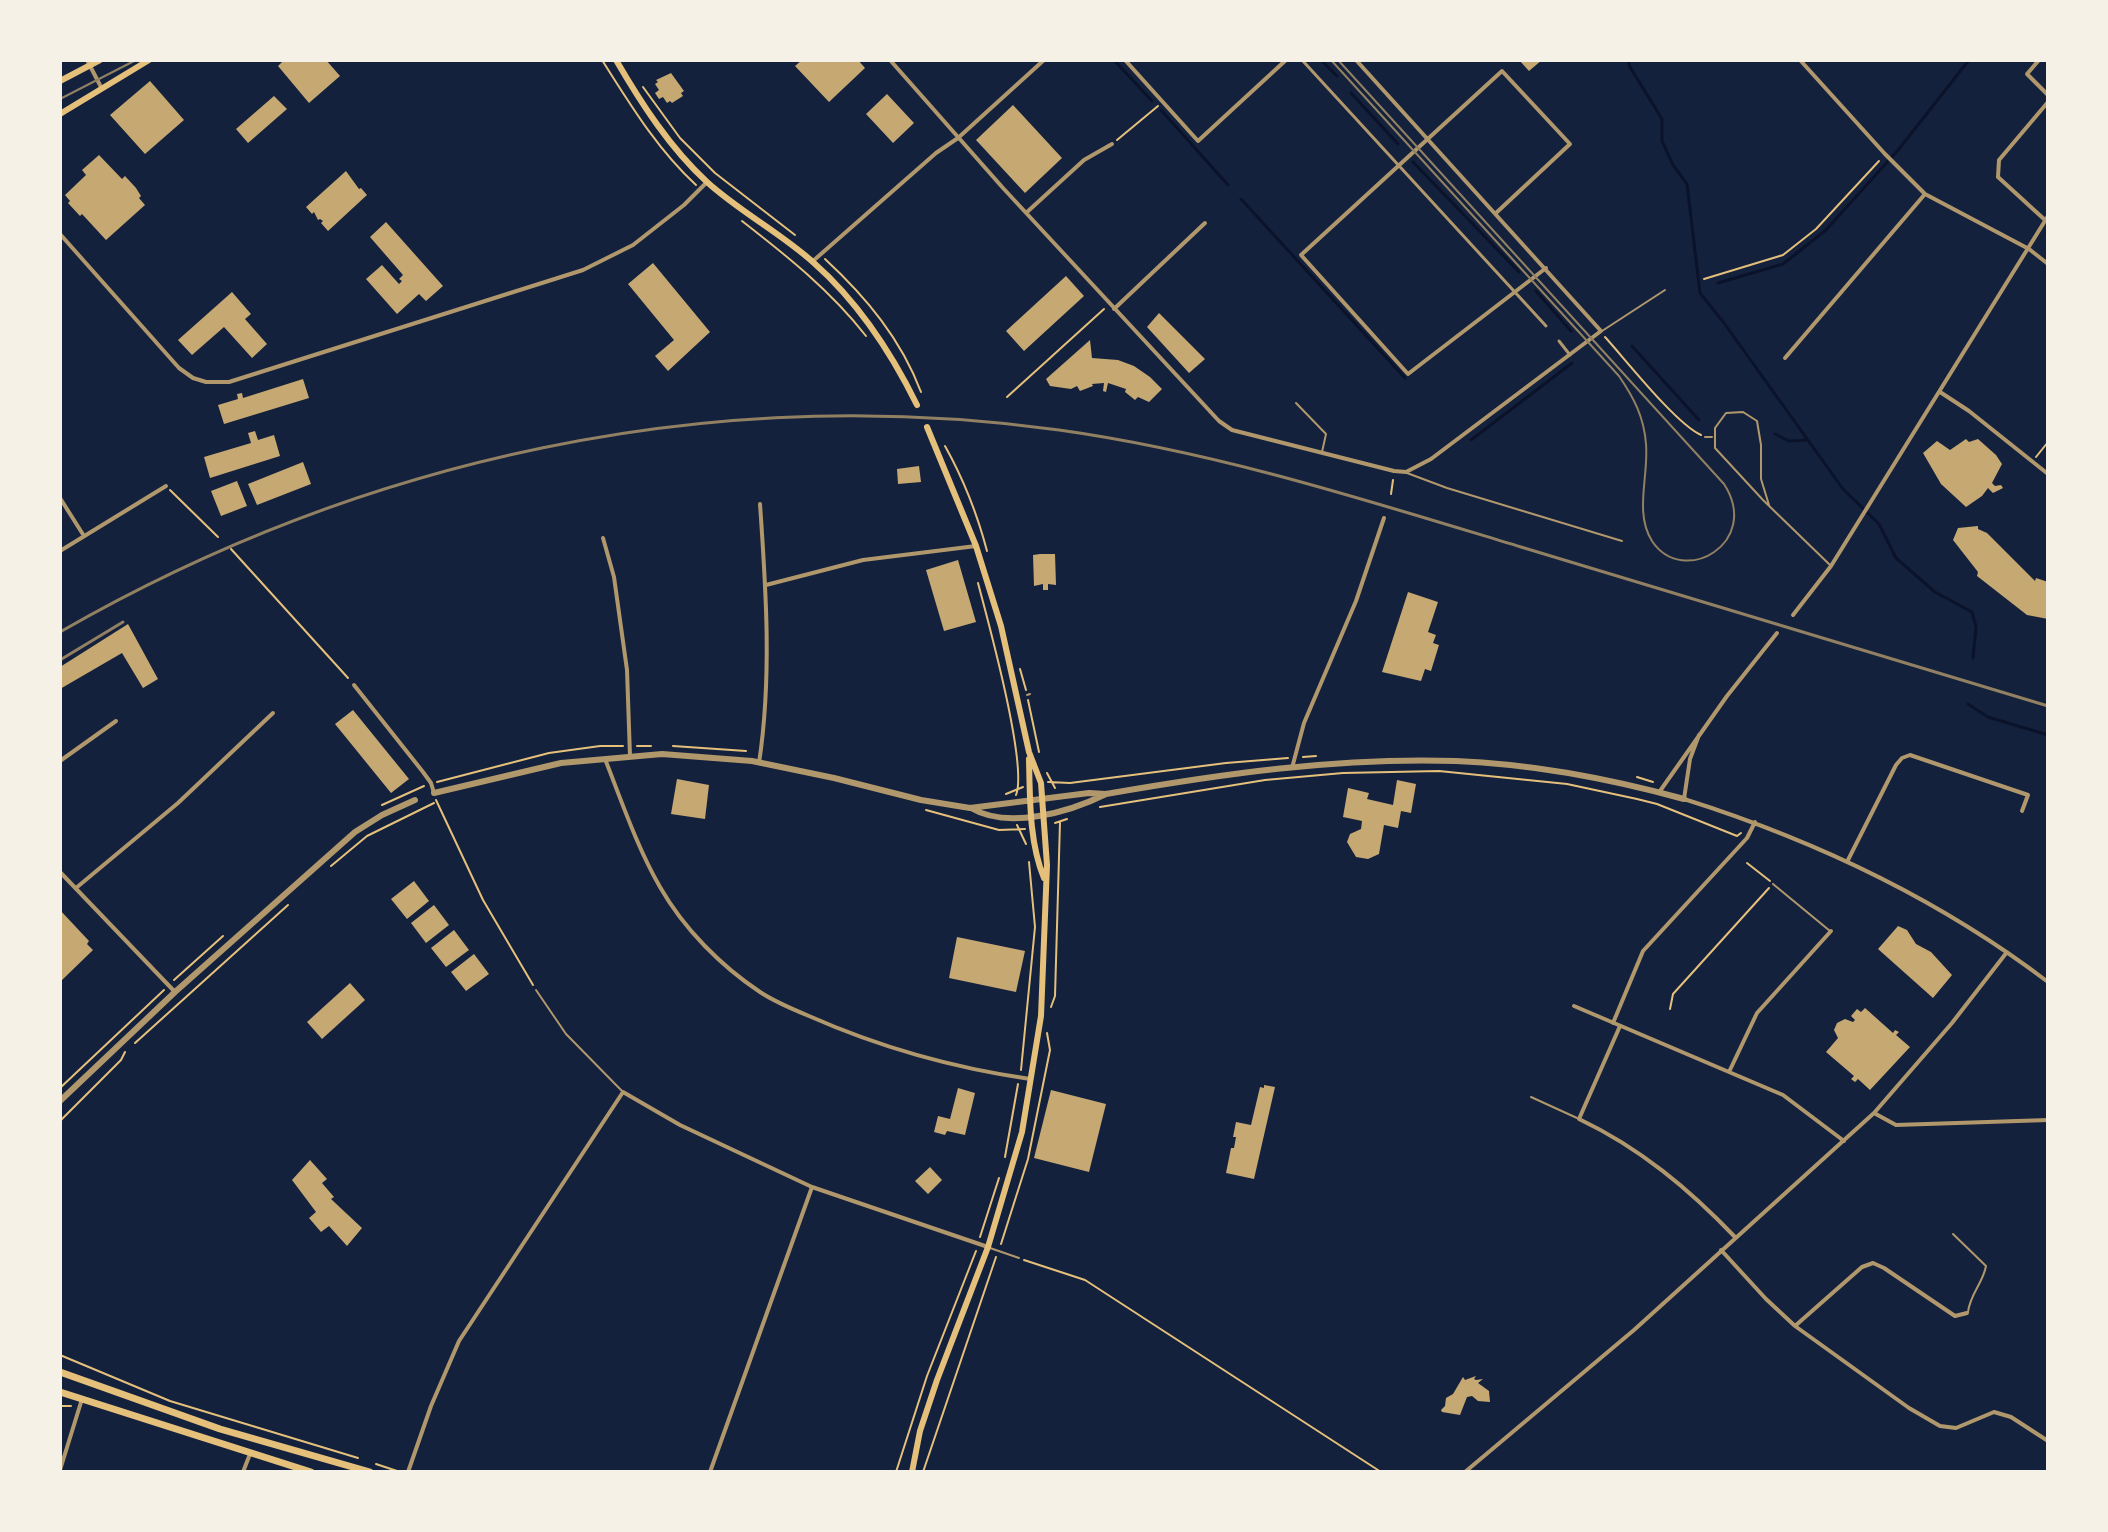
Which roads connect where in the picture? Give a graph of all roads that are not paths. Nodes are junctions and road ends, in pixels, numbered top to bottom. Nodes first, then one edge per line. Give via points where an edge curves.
1 (100, 60) edge
2 (149, 60) edge
3 (616, 60) edge
4 (890, 60) edge
5 (1042, 60) edge
6 (1125, 60) edge
7 (1286, 60) edge
8 (1302, 60) edge
9 (1356, 60) edge
10 (1800, 60) edge
11 (2039, 60) edge
12 (89, 63) edge
13 (60, 81) edge
14 (102, 89) junction
15 (2048, 95) edge
16 (2048, 102) edge
17 (60, 114) edge
18 (1428, 137) junction
19 (958, 138) junction
20 (1112, 144) road end
21 (1398, 165) junction
22 (707, 182) junction
23 (1925, 194) junction
24 (1026, 213) junction
25 (1496, 213) junction
26 (2046, 218) edge
27 (1205, 223) dead end
28 (60, 234) edge
29 (2029, 249) junction
30 (813, 261) junction
31 (2048, 264) edge
32 (1546, 268) junction
33 (1665, 290) dead end
34 (1515, 293) junction
35 (1112, 307) junction
36 (1546, 326) dead end
37 (1601, 331) junction
38 (1559, 341) dead end
39 (1570, 355) junction
40 (1785, 358) dead end
41 (1940, 392) junction
42 (1296, 403) dead end
43 (921, 404) road end
44 (927, 427) dead end
45 (1705, 437) road end
46 (1714, 437) junction
47 (1322, 453) junction
48 (1406, 472) junction
49 (2048, 474) edge
50 (166, 486) road end
51 (60, 498) edge
52 (760, 504) dead end
53 (1769, 505) junction
54 (1384, 518) dead end
55 (84, 536) junction
56 (603, 538) dead end
57 (1622, 541) dead end
58 (976, 546) junction
59 (60, 551) edge
60 (1831, 566) junction
61 (766, 585) junction
62 (1793, 615) dead end
63 (1777, 633) dead end
64 (354, 685) road end
65 (273, 713) dead end
66 (116, 721) dead end
67 (1699, 735) junction
68 (1029, 752) junction
69 (630, 756) junction
70 (605, 758) junction
71 (60, 761) edge
72 (759, 763) junction
73 (1292, 768) junction
74 (1659, 792) junction
75 (434, 793) joint
76 (1106, 794) junction
77 (1042, 798) junction
78 (1031, 799) junction
79 (1684, 799) junction
80 (415, 800) dead end
81 (970, 808) junction
82 (2022, 811) dead end
83 (1044, 813) junction
84 (1032, 815) junction
85 (1755, 822) junction
86 (1847, 862) junction
87 (60, 872) edge
88 (1044, 878) junction
89 (1773, 884) road end
90 (76, 888) junction
91 (1831, 931) joint
92 (2007, 952) junction
93 (2048, 982) edge
94 (536, 990) road end
95 (175, 992) junction
96 (1574, 1006) dead end
97 (1613, 1023) junction
98 (1620, 1026) junction
99 (1729, 1072) junction
100 (1033, 1080) junction
101 (623, 1092) junction
102 (1531, 1097) dead end
103 (60, 1101) edge
104 (1874, 1113) junction
105 (1579, 1119) junction
106 (2048, 1120) edge
107 (1844, 1141) junction
108 (812, 1187) junction
109 (1953, 1234) dead end
110 (1735, 1237) junction
111 (988, 1247) junction
112 (1721, 1250) junction
113 (1019, 1258) road end
114 (1967, 1313) joint
115 (1795, 1326) junction
116 (60, 1372) edge
117 (60, 1392) edge
118 (82, 1399) junction
119 (2048, 1441) edge
120 (250, 1454) junction
121 (60, 1470) edge
122 (243, 1472) edge
123 (311, 1472) edge
124 (370, 1472) edge
125 (408, 1472) edge
126 (710, 1472) edge
127 (912, 1472) edge
128 (1465, 1472) edge

1 - 12 main road
2 - 14 main road
3 - 22 main road via 656,124
4 - 19 street
5 - 19 street
6 - 7 street via 1198,141
8 - 21 street
9 - 18 street
10 - 23 street
11 - 15 street via 2027,74
12 - 13 main road
12 - 14 street
14 - 17 main road
16 - 26 street via 1999,160 1998,177
18 - 21 street
18 - 25 street
18 - 25 street via 1502,71 1570,144
19 - 24 street
19 - 30 street
20 - 24 street via 1084,160
21 - 34 street
21 - 34 street via 1301,255 1408,374
22 - 28 street via 633,245 583,270 217,383 193,378 179,368
22 - 30 main road
23 - 29 street
23 - 40 street
24 - 35 street
25 - 32 street
26 - 29 street
27 - 35 street
29 - 31 street
29 - 41 street
30 - 43 main road via 860,312
32 - 34 street
32 - 37 street
33 - 37 lane
34 - 36 street
35 - 47 street via 1219,421 1232,430
37 - 39 street
38 - 39 street
39 - 48 street
41 - 49 street
41 - 60 street
42 - 47 lane via 1326,434
44 - 58 main road
45 - 46 lane
46 - 53 lane via 1715,448
46 - 53 lane via 1726,413 1754,417
47 - 48 street
48 - 57 lane
50 - 55 street
51 - 55 street
52 - 61 street
53 - 60 lane
54 - 73 street via 1356,601 1304,723
55 - 59 street
56 - 69 street via 627,670
58 - 61 street via 863,560
58 - 68 main road via 1001,626
60 - 62 street
61 - 72 street
63 - 67 street
64 - 75 street
65 - 90 street via 178,803
66 - 71 street
67 - 74 street
67 - 79 street
68 - 77 main road
68 - 78 main road
69 - 70 street
69 - 72 street
70 - 75 street
70 - 100 street via 661,889 705,946 743,980 838,1029 918,1056
72 - 81 street
73 - 74 street via 1459,761
73 - 76 street
74 - 79 street
76 - 77 street
76 - 83 street
77 - 78 street
77 - 83 main road
78 - 81 street
78 - 84 main road
79 - 85 street
80 - 95 street via 355,832
81 - 84 street via 993,817
82 - 86 street via 2028,795 1910,755 1902,758
83 - 84 street
83 - 88 main road
84 - 88 main road
85 - 86 street
85 - 97 street via 1747,838 1643,951
86 - 92 street
87 - 90 street
88 - 100 main road via 1045,944
89 - 91 lane
90 - 95 street
91 - 99 street via 1757,1013
92 - 93 street
92 - 104 street
94 - 101 lane via 566,1034
95 - 103 street
96 - 97 street
97 - 98 street
98 - 99 street
98 - 105 street
99 - 107 street via 1783,1095
100 - 111 main road
101 - 108 street
101 - 125 street via 459,1341
102 - 105 lane
104 - 106 street via 1896,1125
104 - 107 street
105 - 110 street via 1670,1175
107 - 110 street
108 - 111 street
108 - 126 street
109 - 114 lane via 1986,1266
110 - 112 street
111 - 113 lane
111 - 127 main road via 937,1380
112 - 115 street
112 - 128 street via 1643,1323
114 - 115 street via 1955,1316 1873,1263
115 - 119 street via 1940,1426 1956,1428 1994,1412
116 - 124 main road via 220,1429
117 - 118 main road
118 - 120 main road
118 - 121 street
120 - 122 street
120 - 123 main road

